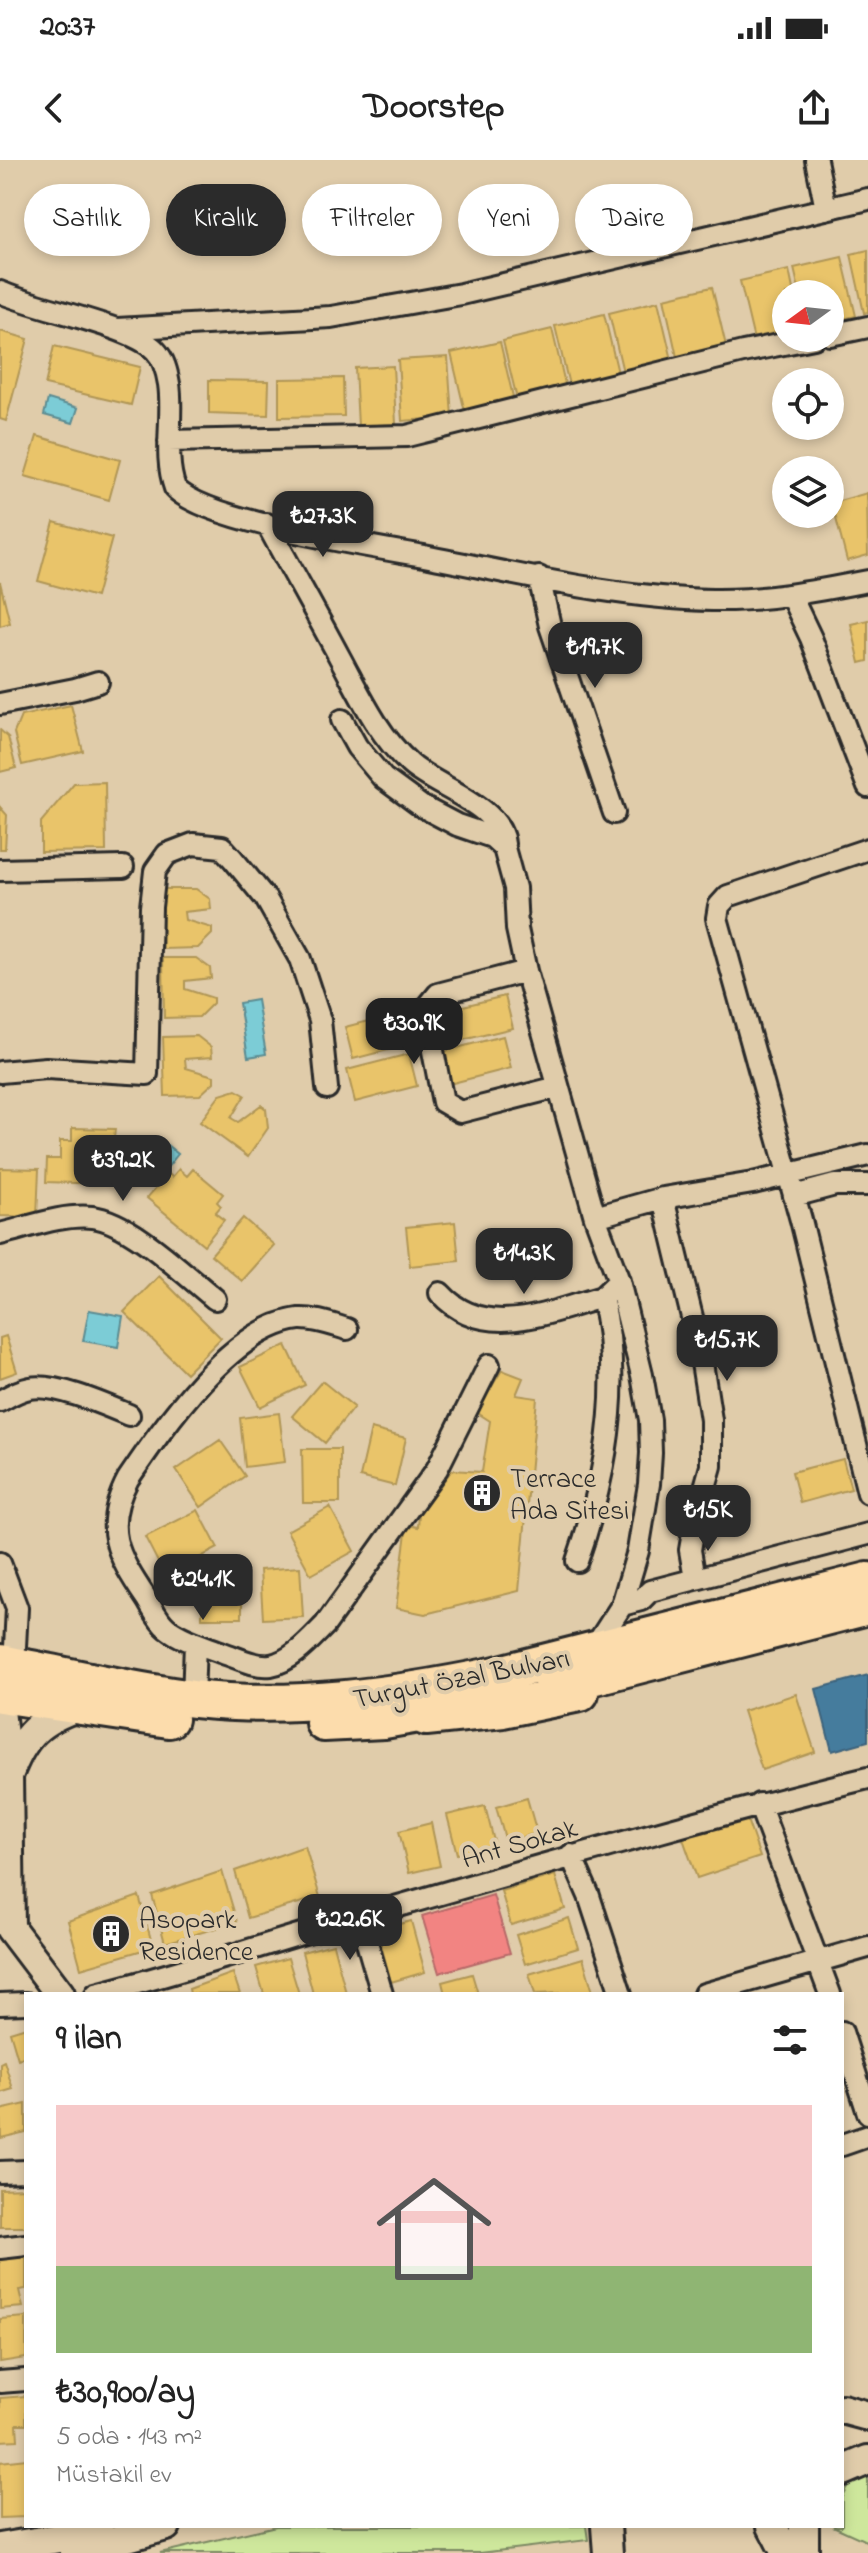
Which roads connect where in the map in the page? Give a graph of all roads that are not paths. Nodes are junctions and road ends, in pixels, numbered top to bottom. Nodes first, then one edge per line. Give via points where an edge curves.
1 (816, 160) edge
2 (868, 199) edge
3 (826, 209) junction
4 (0, 292) edge
5 (868, 327) edge
6 (114, 329) junction
7 (844, 332) edge
8 (772, 346) edge
9 (169, 441) junction
10 (267, 524) junction
11 (539, 577) junction
12 (868, 581) edge
13 (791, 596) junction
14 (98, 682) dead end
15 (0, 704) edge
16 (342, 720) dead end
17 (862, 756) edge
18 (868, 787) edge
19 (614, 813) dead end
20 (504, 848) junction
21 (868, 849) edge
22 (123, 867) dead end
23 (0, 870) edge
24 (526, 971) junction
25 (0, 1072) edge
26 (558, 1087) junction
27 (327, 1088) dead end
28 (868, 1155) edge
29 (788, 1175) junction
30 (868, 1185) edge
31 (794, 1196) junction
32 (663, 1198) junction
33 (595, 1217) junction
34 (0, 1234) edge
35 (619, 1281) junction
36 (440, 1293) dead end
37 (602, 1297) junction
38 (215, 1299) dead end
39 (347, 1329) dead end
40 (489, 1365) dead end
41 (0, 1401) edge
42 (129, 1415) dead end
43 (868, 1493) edge
44 (868, 1534) edge
45 (577, 1561) dead end
46 (0, 1563) edge
47 (868, 1565) edge
48 (695, 1579) junction
49 (868, 1581) edge
50 (622, 1605) junction
51 (868, 1606) edge
52 (659, 1622) junction
53 (868, 1623) edge
54 (600, 1639) junction
55 (195, 1643) junction
56 (5, 1674) edge
57 (492, 1676) junction
58 (193, 1699) junction
59 (80, 1706) junction
60 (0, 1711) edge
61 (384, 1720) junction
62 (8, 1776) junction
63 (868, 1778) edge
64 (759, 1804) junction
65 (571, 1855) junction
66 (360, 1918) junction
67 (868, 1947) edge
68 (820, 1963) junction
69 (58, 1992) edge
70 (104, 1992) edge
71 (381, 1992) edge
72 (620, 1992) edge
73 (711, 1992) edge
74 (829, 1992) edge
75 (24, 2003) edge
76 (0, 2004) edge
77 (844, 2038) edge
78 (868, 2113) edge
79 (868, 2136) edge
80 (844, 2144) edge
81 (24, 2171) edge
82 (0, 2172) edge
83 (24, 2245) edge
84 (0, 2248) edge
85 (24, 2380) edge
86 (0, 2382) edge
87 (844, 2410) edge
88 (868, 2416) edge
89 (844, 2456) edge
90 (868, 2458) edge
91 (844, 2470) edge
92 (92, 2528) edge
93 (159, 2528) edge
94 (773, 2528) edge
95 (804, 2528) edge
96 (0, 2548) edge
97 (71, 2553) edge
98 (786, 2553) edge
99 (804, 2553) edge

1 - 3 street
2 - 3 street
3 - 6 street via 461,294 346,314
4 - 6 street
5 - 7 street
6 - 9 street via 143,341 161,356 169,384
8 - 9 street via 407,436
9 - 10 street via 172,480 180,494
10 - 11 street
10 - 20 street via 386,738 419,772 476,806 503,835
11 - 13 street via 712,600
11 - 19 street via 550,626
12 - 13 street
13 - 17 street
14 - 15 street
16 - 20 street via 383,778 421,806 492,837
17 - 18 street
20 - 24 street
21 - 29 street via 728,896 717,912
22 - 23 street
24 - 26 street
24 - 26 street via 438,994 425,1010 443,1102 460,1112
25 - 27 street via 46,1068 147,1074 155,871 167,854 193,844 222,847 266,899 300,959 320,1020
26 - 33 street
28 - 29 street
29 - 31 street
29 - 32 street
30 - 31 street via 835,1185
31 - 43 street
32 - 33 street
32 - 48 street via 700,1350 711,1420 711,1466 690,1550
33 - 35 street
34 - 38 street via 69,1218 109,1221 128,1230
35 - 37 street
35 - 50 street via 642,1375 651,1453 644,1524
36 - 37 street via 452,1307 505,1321
37 - 45 street via 611,1360 603,1472
39 - 55 street via 304,1318 281,1322 236,1347 196,1390 121,1492 113,1523 115,1544 129,1573 166,1627
40 - 55 street via 437,1469 311,1639 272,1665
41 - 42 street via 41,1387
44 - 48 street
46 - 56 street via 18,1621
47 - 52 highway
48 - 50 street
49 - 57 highway, Turgut Özal Bulvarı
50 - 52 street via 639,1624
50 - 54 street
51 - 61 highway, Turgut Özal Bulvarı via 494,1700
52 - 54 highway
53 - 61 highway via 544,1702
54 - 57 highway
55 - 58 street
56 - 58 highway, Turgut Özal Bulvarı
56 - 59 highway, Turgut Özal Bulvarı
57 - 58 highway, Turgut Özal Bulvarı via 332,1701
59 - 61 highway, Turgut Özal Bulvarı via 255,1725
59 - 62 street via 55,1714 32,1731
60 - 62 street
62 - 69 street via 10,1928
63 - 64 street, Ant Sokak
64 - 65 street, Ant Sokak
64 - 68 street
65 - 66 street, Ant Sokak
65 - 72 street
66 - 70 street, Ant Sokak
66 - 71 street
67 - 68 street
68 - 73 street
68 - 74 street
75 - 76 street
77 - 78 street
79 - 80 street
81 - 82 street
83 - 84 street
85 - 86 street
87 - 88 street
89 - 90 street
90 - 91 street
92 - 96 street
93 - 97 street
94 - 98 street
95 - 99 street

